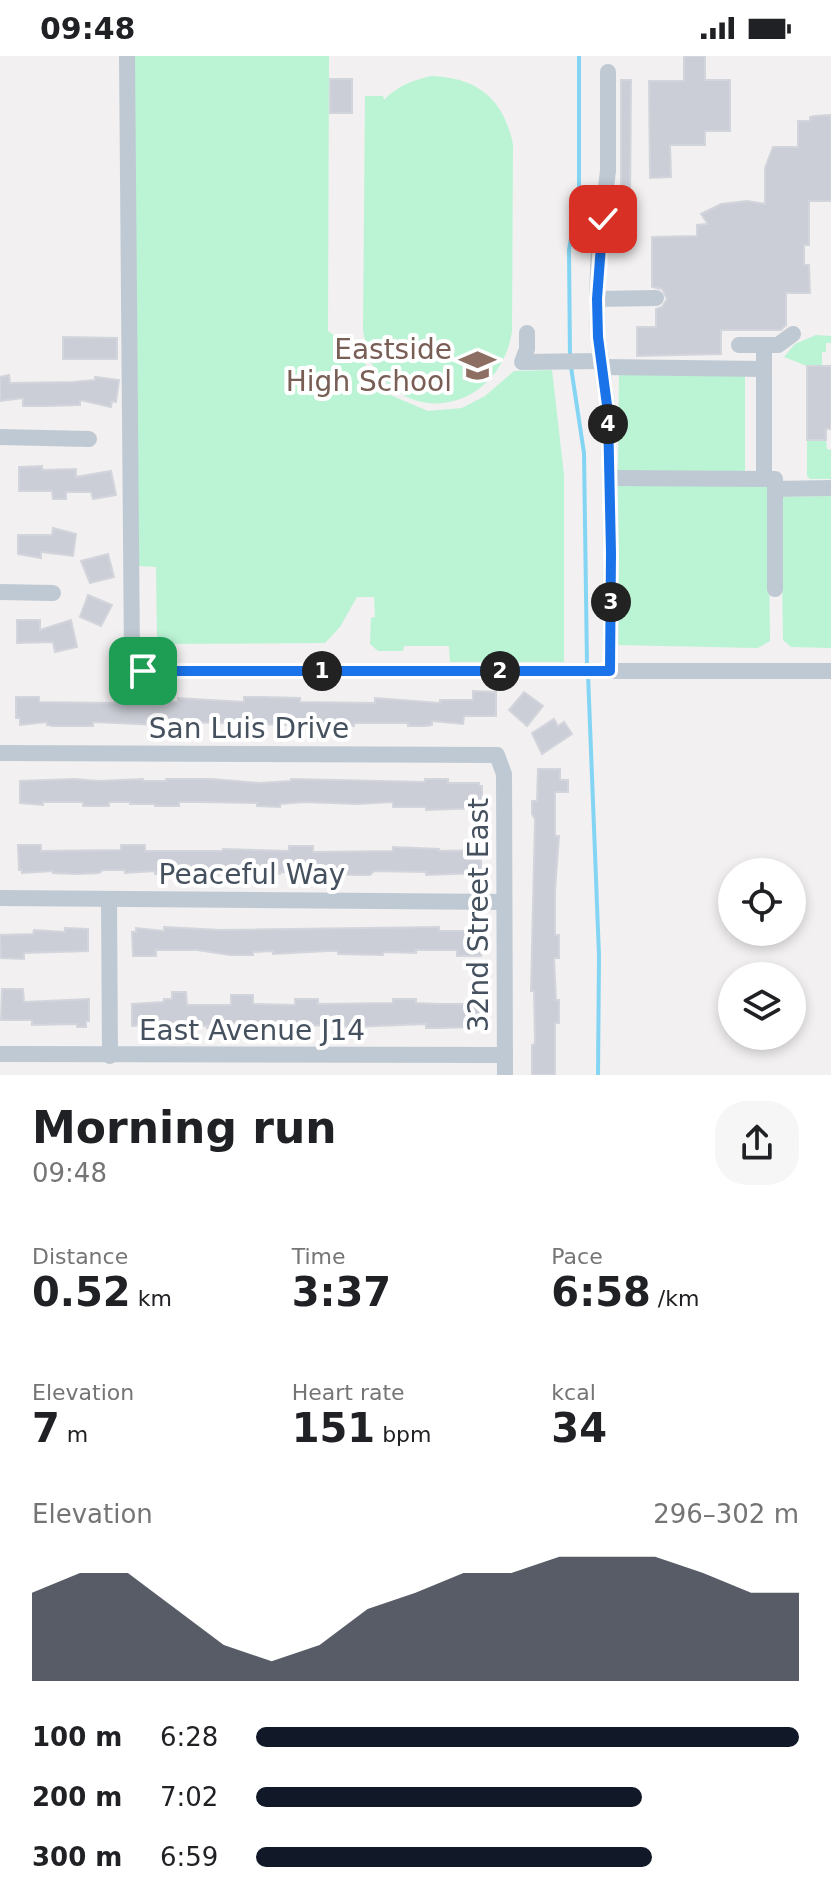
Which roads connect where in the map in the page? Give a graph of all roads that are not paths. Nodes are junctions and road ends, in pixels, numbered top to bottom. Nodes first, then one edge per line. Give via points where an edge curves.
1 (127, 56) edge
2 (608, 72) dead end
3 (656, 298) dead end
4 (597, 299) junction
5 (527, 333) dead end
6 (793, 334) dead end
7 (739, 345) dead end
8 (764, 345) junction
9 (602, 364) junction
10 (764, 369) junction
11 (0, 437) edge
12 (89, 439) dead end
13 (610, 478) junction
14 (769, 484) junction
15 (831, 488) edge
16 (775, 589) dead end
17 (0, 592) edge
18 (53, 593) dead end
19 (610, 671) junction
20 (831, 671) edge
21 (0, 753) edge
22 (497, 755) joint
23 (0, 898) edge
24 (109, 899) junction
25 (504, 902) junction
26 (0, 1054) edge
27 (505, 1055) junction
28 (110, 1056) junction
29 (353, 1056) junction
30 (354, 1075) edge
31 (505, 1075) edge

1 - 19 street via 134,664 143,671
2 - 4 street via 608,171
3 - 4 street
4 - 9 street
5 - 9 street via 522,362
6 - 8 street via 778,345
7 - 8 street
8 - 10 street
9 - 10 street
9 - 13 street
10 - 14 street
11 - 12 street
13 - 14 street
13 - 19 street
14 - 15 street
14 - 16 street
17 - 18 street
19 - 20 street
21 - 22 street, San Luis Drive
22 - 25 street, 32nd Street East via 504,774
23 - 24 street, Peaceful Way
24 - 25 street, Peaceful Way
24 - 28 street
25 - 27 street, 32nd Street East
26 - 28 street, East Avenue J14
27 - 29 street, East Avenue J14
27 - 31 street, 32nd Street East
28 - 29 street, East Avenue J14
29 - 30 street

